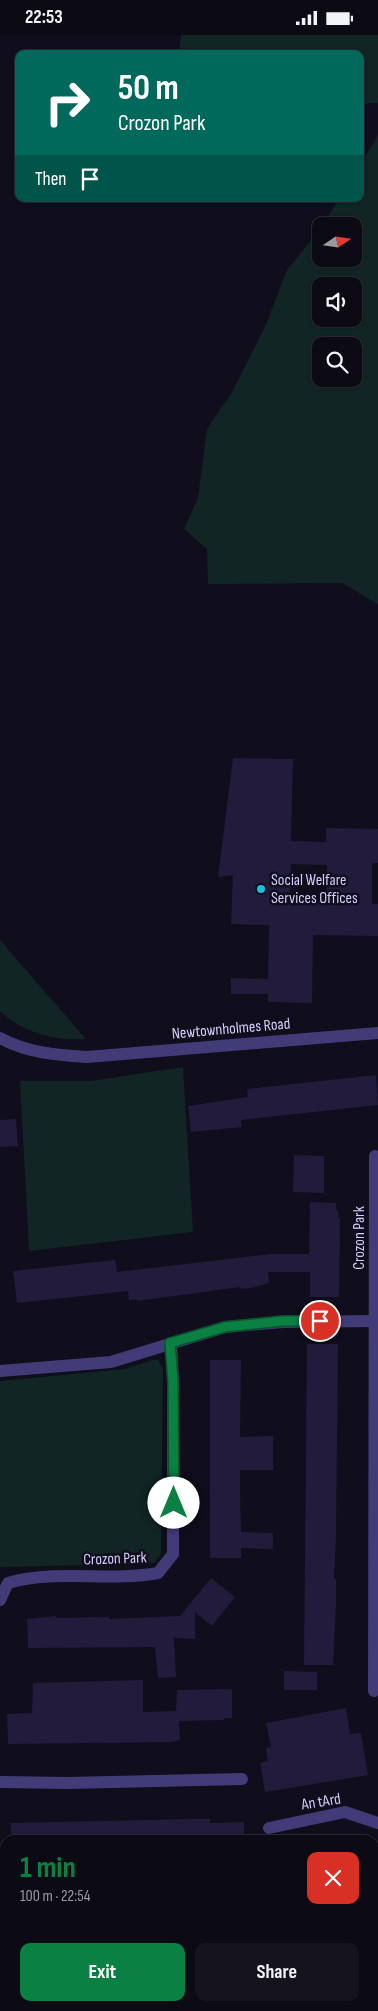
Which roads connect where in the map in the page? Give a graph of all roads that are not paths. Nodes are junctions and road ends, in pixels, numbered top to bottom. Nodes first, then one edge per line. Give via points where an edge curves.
1 (378, 1033) edge
2 (0, 1038) edge
3 (375, 1155) dead end
4 (375, 1321) junction
5 (170, 1343) junction
6 (0, 1371) edge
7 (0, 1600) edge
8 (374, 1691) dead end
9 (242, 1779) dead end
10 (0, 1782) edge
11 (378, 1823) edge
12 (268, 1828) dead end

1 - 2 street, Newtownholmes Road via 88,1057 47,1054
3 - 4 street, Crozon Park
4 - 5 street via 283,1321 225,1327
4 - 8 street, Crozon Park
5 - 6 street via 111,1362
5 - 7 street, Crozon Park via 173,1555 158,1573 138,1577 29,1577 8,1583
9 - 10 street
11 - 12 street, An tArd via 346,1812

